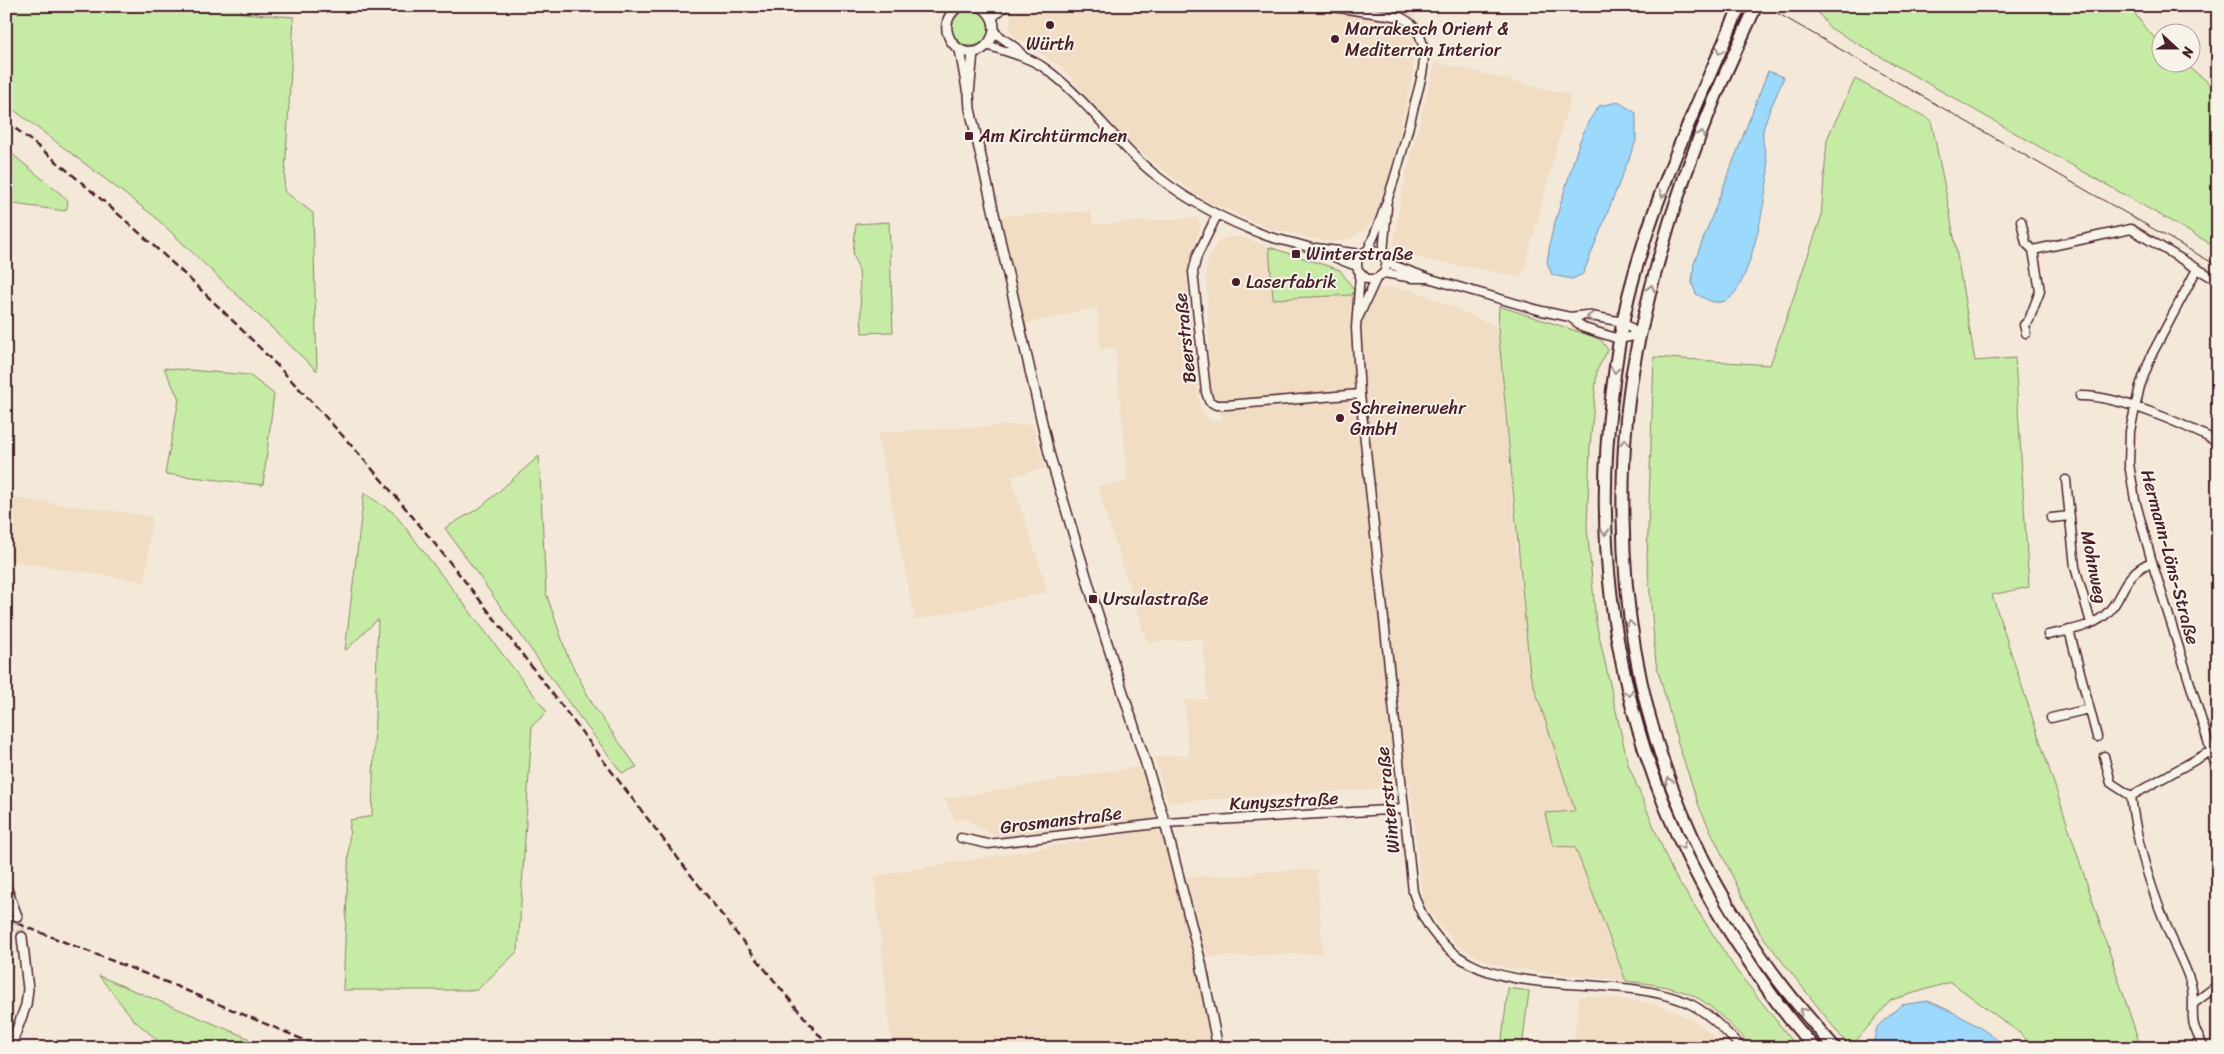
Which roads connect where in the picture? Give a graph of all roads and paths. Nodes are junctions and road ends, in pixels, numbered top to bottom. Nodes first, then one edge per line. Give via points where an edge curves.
1 (1005, 6) edge
2 (1326, 6) edge
3 (1740, 6) edge
4 (1756, 6) edge
5 (958, 7) edge
6 (982, 7) edge
7 (992, 18) junction
8 (994, 32) junction
9 (987, 45) junction
10 (960, 50) junction
11 (973, 52) junction
12 (1024, 57) junction
13 (969, 94) junction
14 (1387, 204) junction
15 (1217, 214) junction
16 (2021, 222) dead end
17 (1312, 248) junction
18 (2033, 250) junction
19 (1364, 252) junction
20 (1383, 254) junction
21 (1387, 263) junction
22 (2197, 269) junction
23 (1358, 270) junction
24 (1384, 273) junction
25 (1428, 278) junction
26 (1376, 279) junction
27 (2218, 281) edge
28 (1570, 318) junction
29 (1357, 319) junction
30 (1623, 322) junction
31 (2026, 333) dead end
32 (1639, 335) junction
33 (1620, 339) junction
34 (1360, 394) junction
35 (2080, 396) dead end
36 (2134, 408) junction
37 (2218, 442) edge
38 (2066, 480) dead end
39 (2070, 516) junction
40 (2051, 518) dead end
41 (2152, 562) junction
42 (2091, 623) junction
43 (2069, 630) junction
44 (2048, 635) dead end
45 (2089, 708) junction
46 (2051, 718) dead end
47 (2097, 737) dead end
48 (2211, 751) junction
49 (2104, 756) dead end
50 (2216, 764) edge
51 (2218, 773) edge
52 (2131, 796) junction
53 (1404, 808) junction
54 (1165, 823) junction
55 (961, 838) dead end
56 (6, 887) edge
57 (17, 916) tunnel mouth
58 (22, 937) tunnel mouth
59 (2218, 985) edge
60 (2194, 1003) junction
61 (10, 1048) edge
62 (1218, 1048) edge
63 (1742, 1048) edge
64 (1816, 1048) edge
65 (1835, 1048) edge
66 (2204, 1048) edge

1 - 7 street
2 - 14 street via 1400,16 1410,22 1422,43 1420,82
3 -> 30 main road via 1653,219
32 -> 4 main road via 1689,166
5 - 10 street via 947,21 946,28 951,42
6 - 7 street
7 - 8 street
8 - 9 street
8 - 12 street
9 - 11 street
9 - 12 street
10 - 11 street
10 - 13 street
11 - 13 street
12 - 15 street via 1060,80 1123,147 1159,178
13 - 54 street via 988,192 1049,453
14 - 19 street
14 - 20 street
15 - 17 street via 1268,236
15 - 34 street, Beerstraße via 1193,272 1209,401 1227,406
16 - 18 street via 2026,242
17 - 19 street
17 - 23 street
18 - 22 street via 2131,229
18 - 31 street via 2040,292 2029,320 2024,324
19 - 20 street via 1376,250
19 - 23 street
20 - 21 street
21 - 24 street
21 - 25 street
22 - 27 street
22 - 36 street, Hermann-Löns-Straße via 2152,354
23 - 26 street via 1367,279
23 - 29 street, Winterstraße
24 - 25 street
24 - 26 street
25 - 28 street
26 - 29 street, Winterstraße
30 -> 28 street via 1586,315
28 - 33 street via 1584,328
29 - 34 street, Winterstraße
30 - 32 street
30 - 33 main road
32 - 33 street
65 -> 32 main road via 1760,956 1706,866 1680,810 1647,713 1635,660 1624,552 1626,414
33 -> 64 main road via 1606,446 1605,530 1614,627 1632,707 1661,798 1704,889 1763,984
34 - 53 street, Winterstraße
35 - 36 street via 2096,396
36 - 37 street
36 - 41 street, Hermann-Löns-Straße via 2129,464
38 - 39 street, Mohnweg
39 - 40 street, Mohnweg
39 - 42 street, Mohnweg via 2075,567
41 - 42 street via 2132,573 2106,615
41 - 48 street, Hermann-Löns-Straße
42 - 43 street
43 - 44 street
43 - 45 street
45 - 46 street
45 - 47 street
48 - 50 street, Hermann-Löns-Straße
48 - 52 street
49 - 52 street via 2111,783
50 - 51 street, Hermann-Löns-Straße
52 - 60 street via 2134,826 2151,887 2190,979
53 - 54 street, Kunyszstraße
53 - 63 street, Winterstraße via 1417,906 1432,934 1452,953 1480,969 1504,976 1652,993 1680,1000 1705,1013
54 - 55 street, Grosmanstraße via 988,844
54 - 62 street via 1201,963
56 - 57 street
58 - 61 street via 28,989 26,1005
59 - 60 street
60 - 66 street via 2192,1021

